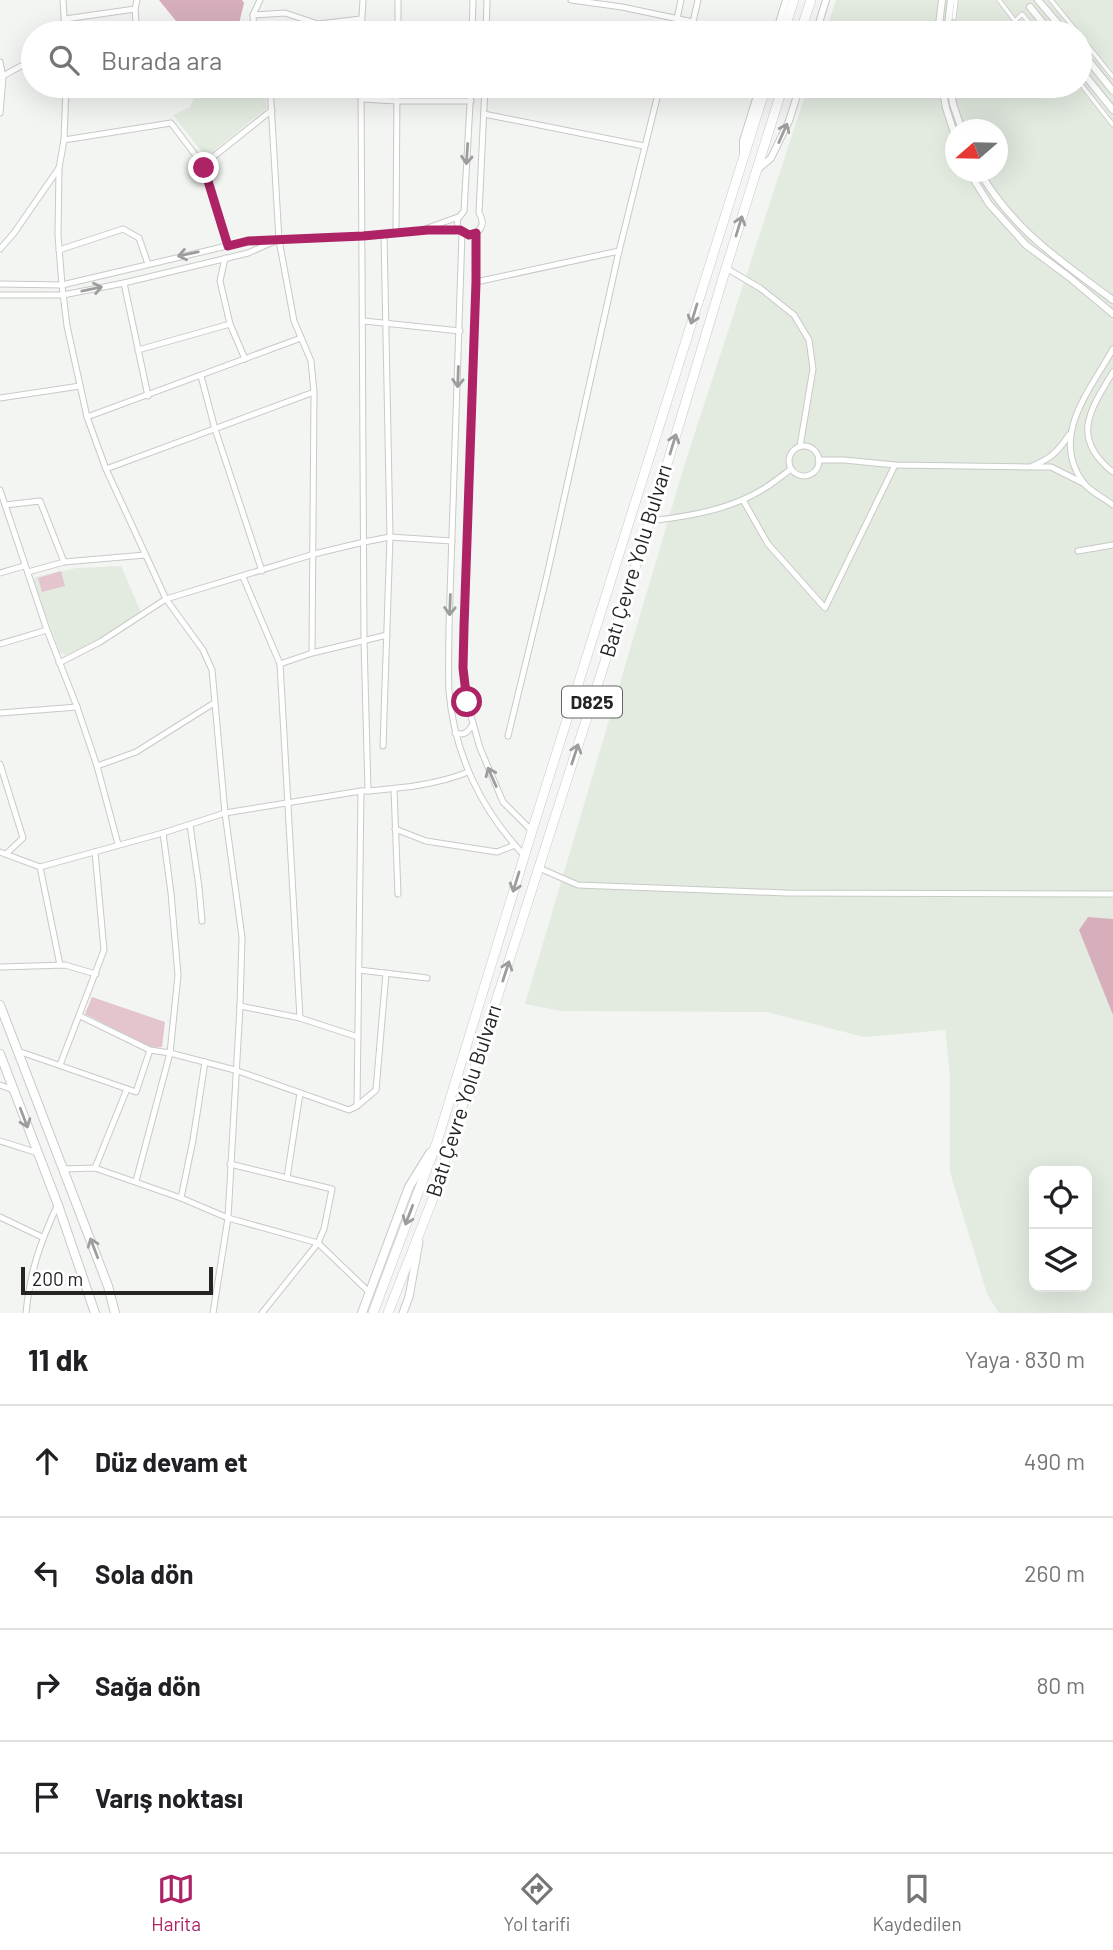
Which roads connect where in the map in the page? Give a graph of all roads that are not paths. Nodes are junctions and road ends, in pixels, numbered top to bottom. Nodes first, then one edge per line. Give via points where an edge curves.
1 (63, 0) edge
2 (137, 0) edge
3 (260, 0) edge
4 (363, 0) edge
5 (398, 0) edge
6 (473, 0) edge
7 (487, 0) edge
8 (571, 0) edge
9 (681, 0) edge
10 (698, 0) edge
11 (786, 0) edge
12 (794, 0) edge
13 (811, 0) edge
14 (826, 0) edge
15 (942, 0) edge
16 (954, 0) edge
17 (999, 0) edge
18 (1038, 0) edge
19 (1051, 0) edge
20 (623, 3) edge
21 (1030, 7) dead end
22 (135, 9) junction
23 (253, 15) junction
24 (954, 18) dead end
25 (65, 19) joint
26 (361, 19) joint
27 (677, 19) junction
28 (136, 21) edge
29 (253, 21) edge
30 (309, 21) edge
31 (344, 21) edge
32 (398, 21) edge
33 (472, 21) edge
34 (486, 21) edge
35 (688, 21) edge
36 (694, 21) edge
37 (780, 21) edge
38 (787, 21) edge
39 (804, 21) edge
40 (820, 21) edge
41 (939, 21) edge
42 (950, 21) edge
43 (1015, 21) edge
44 (1015, 21) edge
45 (1028, 21) edge
46 (1041, 21) edge
47 (1056, 21) edge
48 (1068, 21) edge
49 (1092, 51) edge
50 (0, 62) edge
51 (1092, 65) edge
52 (21, 66) edge
53 (1, 77) edge
54 (1113, 77) edge
55 (1092, 84) edge
56 (1113, 91) edge
57 (66, 98) edge
58 (271, 98) edge
59 (485, 98) edge
60 (657, 98) edge
61 (756, 98) edge
62 (762, 98) edge
63 (779, 98) edge
64 (796, 98) edge
65 (944, 98) edge
66 (952, 98) edge
67 (1092, 98) edge
68 (362, 99) joint
69 (397, 101) junction
70 (471, 101) joint
71 (272, 110) junction
72 (1113, 110) edge
73 (0, 113) edge
74 (484, 114) junction
75 (950, 119) edge
76 (958, 119) edge
77 (1113, 125) edge
78 (64, 140) junction
79 (644, 146) junction
80 (743, 158) junction
81 (203, 165) junction
82 (59, 168) junction
83 (755, 173) junction
84 (975, 182) edge
85 (986, 182) edge
86 (464, 211) junction
87 (479, 214) junction
88 (458, 216) junction
89 (419, 231) junction
90 (461, 231) junction
91 (396, 233) junction
92 (476, 233) junction
93 (384, 234) junction
94 (11, 236) junction
95 (363, 236) junction
96 (279, 240) junction
97 (228, 246) junction
98 (0, 249) edge
99 (59, 250) junction
100 (619, 251) junction
101 (0, 256) edge
102 (225, 258) junction
103 (148, 264) junction
104 (726, 268) junction
105 (476, 282) junction
106 (124, 283) junction
107 (0, 284) edge
108 (62, 285) junction
109 (0, 295) edge
110 (63, 295) junction
111 (1113, 300) edge
112 (1113, 314) edge
113 (363, 321) junction
114 (385, 323) junction
115 (230, 324) junction
116 (460, 331) junction
117 (301, 338) junction
118 (1113, 349) edge
119 (138, 350) junction
120 (245, 359) junction
121 (1113, 372) edge
122 (201, 376) junction
123 (80, 386) junction
124 (314, 392) junction
125 (148, 396) junction
126 (0, 398) edge
127 (87, 417) junction
128 (215, 429) junction
129 (1069, 435) junction
130 (800, 446) junction
131 (818, 460) junction
132 (895, 465) junction
133 (1030, 467) junction
134 (106, 469) junction
135 (791, 469) junction
136 (1113, 472) edge
137 (1083, 483) junction
138 (0, 490) edge
139 (743, 500) junction
140 (5, 505) junction
141 (1113, 505) edge
142 (650, 521) junction
143 (390, 537) junction
144 (452, 541) junction
145 (364, 542) junction
146 (1113, 545) edge
147 (1078, 551) dead end
148 (314, 554) junction
149 (145, 555) junction
150 (64, 562) junction
151 (26, 569) junction
152 (262, 571) junction
153 (0, 573) edge
154 (243, 577) junction
155 (166, 600) junction
156 (47, 630) junction
157 (387, 635) junction
158 (364, 640) junction
159 (0, 644) edge
160 (312, 653) junction
161 (58, 663) junction
162 (280, 663) junction
163 (214, 703) junction
164 (77, 708) junction
165 (0, 713) edge
166 (473, 724) junction
167 (455, 733) junction
168 (508, 736) dead end
169 (383, 746) dead end
170 (0, 764) edge
171 (97, 766) junction
172 (468, 772) junction
173 (394, 789) junction
174 (365, 791) junction
175 (288, 802) junction
176 (225, 813) junction
177 (190, 825) junction
178 (396, 829) junction
179 (531, 831) junction
180 (163, 833) junction
181 (118, 844) junction
182 (515, 845) junction
183 (95, 852) junction
184 (3, 853) edge
185 (524, 855) junction
186 (40, 867) junction
187 (539, 868) junction
188 (398, 894) dead end
189 (1113, 894) edge
190 (202, 921) dead end
191 (60, 965) junction
192 (0, 967) edge
193 (359, 970) junction
194 (386, 973) junction
195 (96, 974) junction
196 (427, 978) dead end
197 (0, 1005) edge
198 (240, 1006) junction
199 (80, 1016) junction
200 (300, 1018) junction
201 (358, 1037) junction
202 (150, 1050) junction
203 (18, 1051) junction
204 (170, 1053) junction
205 (0, 1054) edge
206 (205, 1062) junction
207 (60, 1065) junction
208 (235, 1070) junction
209 (0, 1086) edge
210 (127, 1089) junction
211 (14, 1090) junction
212 (300, 1093) junction
213 (357, 1106) junction
214 (0, 1141) edge
215 (437, 1142) junction
216 (38, 1153) junction
217 (230, 1164) junction
218 (95, 1168) junction
219 (64, 1169) junction
220 (287, 1178) junction
221 (136, 1181) junction
222 (181, 1198) junction
223 (58, 1205) junction
224 (0, 1217) edge
225 (228, 1218) junction
226 (423, 1221) junction
227 (42, 1237) junction
228 (318, 1243) junction
229 (369, 1292) junction
230 (26, 1313) edge
231 (95, 1313) edge
232 (115, 1313) edge
233 (213, 1313) edge
234 (262, 1313) edge
235 (362, 1313) edge
236 (373, 1313) edge
237 (388, 1313) edge
238 (403, 1313) edge

1 - 25 street
2 - 22 street
3 - 23 street
4 - 26 street
5 - 32 street
6 - 33 street
7 - 34 street
8 - 20 street
9 - 27 street
10 - 36 street
11 - 37 street
12 - 38 highway
13 - 39 highway
14 - 40 street
15 - 41 street
16 - 24 street
16 - 42 street
17 - 44 street
18 - 47 street
19 - 48 street
20 - 27 street
21 - 46 street
22 - 25 street
22 - 28 street
23 - 29 street
23 - 30 street via 285,13
26 - 31 street
27 - 35 street
43 - 45 street via 1022,14
49 - 54 street
50 - 53 street
51 - 56 street
52 - 53 street
53 - 73 street
55 - 72 street
57 - 78 street
58 - 71 street
59 - 74 street
60 - 79 street
61 - 80 street via 743,141
62 - 80 highway, Batı Çevre Yolu Bulvarı / D825
63 - 83 highway, Batı Çevre Yolu Bulvarı / D825
83 -> 64 street via 771,158
65 - 75 street
66 - 76 street
67 - 77 street
68 - 69 street
68 - 95 street
69 - 70 street
69 - 91 street
70 -> 86 street
71 - 81 street
71 - 96 street
74 - 79 street
74 - 87 street
78 - 81 street via 171,123
78 - 82 street
79 - 100 street
80 -> 179 highway, Batı Çevre Yolu Bulvarı / D825
81 - 97 street
82 - 94 street
82 - 99 street
104 -> 83 highway, Batı Çevre Yolu Bulvarı / D825
84 - 112 street via 1026,245
85 - 111 street via 1014,221
86 - 87 street
86 - 88 street
87 - 92 street via 482,223
88 - 89 street
88 - 90 street
89 - 90 street
89 - 91 street
90 - 92 street
90 - 116 street
91 - 93 street
92 - 105 street
93 - 95 street
93 - 114 street
94 - 98 street
94 - 101 street
95 - 96 street
95 - 113 street
96 - 97 street
96 - 102 street
96 - 117 street
97 -> 103 street
99 - 103 street via 123,229 139,238
99 - 108 street
100 - 105 street
100 - 168 street
102 - 106 street
102 - 115 street via 220,281
103 - 108 street
104 - 130 street via 794,315 809,340 813,369
142 -> 104 highway, Batı Çevre Yolu Bulvarı / D825
105 - 166 street via 463,668
110 -> 106 street
106 - 119 street
107 - 108 street
108 - 110 street
109 - 110 street
110 - 123 street
113 - 114 street
113 - 145 street
114 - 116 street
114 - 143 street
115 - 119 street
115 - 120 street
116 -> 144 street
117 - 120 street
117 - 124 street via 311,361
118 - 129 street
119 - 125 street
120 - 122 street
121 - 136 street via 1087,428 1096,457
122 - 125 street
122 - 128 street
123 - 126 street
123 - 127 street
124 - 128 street
124 - 148 street
125 - 127 street
127 - 134 street
128 - 134 street
128 - 152 street
129 - 133 street via 1046,461
129 - 137 street via 1071,458
130 - 131 street via 814,450
130 - 135 street via 790,455
131 - 132 street
131 - 135 street via 808,475
132 - 133 street
132 - 139 street via 825,608 768,544
133 - 137 street via 1051,467
134 - 149 street
135 - 139 street
137 - 141 street
138 - 140 street
139 - 142 street via 710,512
140 - 150 street via 40,501
140 - 151 street
187 -> 142 highway, Batı Çevre Yolu Bulvarı / D825
143 - 144 street
143 - 145 street
143 - 157 street
144 -> 167 street via 449,690
145 - 148 street
145 - 158 street
146 - 147 street
148 - 152 street
148 - 160 street
149 - 150 street
149 - 155 street
150 - 151 street
151 - 153 street
151 - 156 street
152 - 154 street
154 - 155 street
154 - 162 street
155 - 161 street
155 - 163 street via 203,650 212,670
156 - 159 street
156 - 161 street
157 - 158 street
157 - 169 street
158 - 160 street
158 - 174 street
160 - 162 street
161 - 164 street
162 - 175 street
163 - 171 street via 136,752
163 - 176 street
164 - 165 street
164 - 171 street
166 - 167 street via 466,734
179 -> 166 street via 503,802
167 - 172 street
170 - 184 street via 23,838
171 - 181 street
172 - 173 street via 446,781
172 - 182 street via 503,833
173 - 174 street
173 - 178 street
174 - 175 street
174 - 193 street
175 - 176 street
175 - 200 street
176 - 177 street
176 - 198 street via 242,937
177 - 180 street
177 - 190 street
178 - 182 street via 426,841 496,852
178 - 188 street
179 - 185 highway, Batı Çevre Yolu Bulvarı / D825
180 - 181 street
180 - 204 street via 178,975
181 - 183 street
182 - 185 street
183 - 186 street
183 - 195 street via 104,950
184 - 186 street
185 -> 215 highway, Batı Çevre Yolu Bulvarı / D825
186 - 191 street
187 - 189 street via 578,885 786,893
226 -> 187 highway, Batı Çevre Yolu Bulvarı / D825
191 - 192 street
191 - 195 street
193 - 194 street
193 - 201 street
194 - 196 street
194 - 213 street via 376,1090
195 - 199 street
197 - 203 main road
198 - 200 street
198 - 208 street
199 - 202 street
199 - 207 street
200 - 201 street
201 - 213 street
202 - 204 street
202 - 210 street via 136,1092
203 - 207 street
203 - 219 main road
204 - 206 street
204 - 221 street
205 - 211 main road
206 - 208 street
206 - 222 street
207 - 210 street
208 - 212 street
208 - 217 street
209 - 211 street
210 - 218 street
211 -> 216 main road
212 - 213 street via 349,1110
212 - 220 street
214 - 216 street
215 - 229 main road via 409,1187
215 -> 236 highway, Batı Çevre Yolu Bulvarı / D825
216 - 223 main road
217 - 220 street
217 - 225 street
218 - 219 street
218 - 221 street
232 -> 219 main road
220 - 228 street via 332,1189
221 - 222 street
222 - 225 street
223 - 227 street
223 - 231 main road
224 - 227 street
225 - 228 street
225 - 233 street
226 - 237 highway, Batı Çevre Yolu Bulvarı / D825
226 - 238 main road
227 - 230 street
228 - 229 street
228 - 234 street
229 - 235 main road

